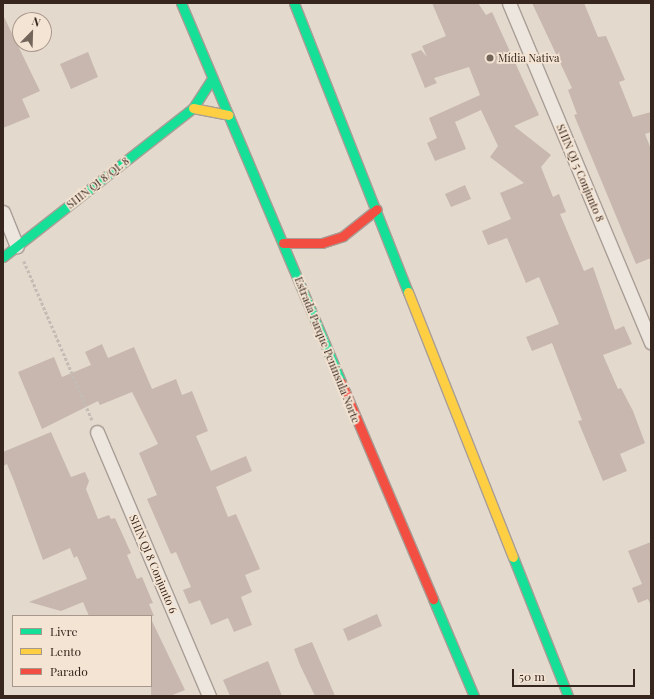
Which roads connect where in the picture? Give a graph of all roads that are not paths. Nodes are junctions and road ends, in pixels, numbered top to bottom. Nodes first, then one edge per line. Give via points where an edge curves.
1 (181, 3) edge
2 (294, 3) edge
3 (509, 3) edge
4 (212, 79) junction
5 (193, 108) junction
6 (228, 115) junction
7 (377, 209) junction
8 (3, 212) edge
9 (283, 243) junction
10 (17, 246) junction
11 (3, 258) edge
12 (651, 343) edge
13 (97, 432) road end
14 (209, 696) edge
15 (474, 696) edge
16 (568, 696) edge

1 - 4 main road, Estrada Parque Península Norte
2 - 7 main road
3 - 12 street, SHIN QI 5 Conjunto 8
4 - 5 main road, SHIN QI 8/QL 8
4 - 6 main road, Estrada Parque Península Norte
5 - 6 main road
5 - 10 main road, SHIN QI 8/QL 8
6 - 9 main road, Estrada Parque Península Norte
7 - 9 main road via 343,236 322,243
7 - 16 main road
8 - 10 street
9 - 15 main road, Estrada Parque Península Norte
10 - 11 main road, SHIN QI 8/QL 8
13 - 14 street, SHIN QI 8 Conjunto 6

